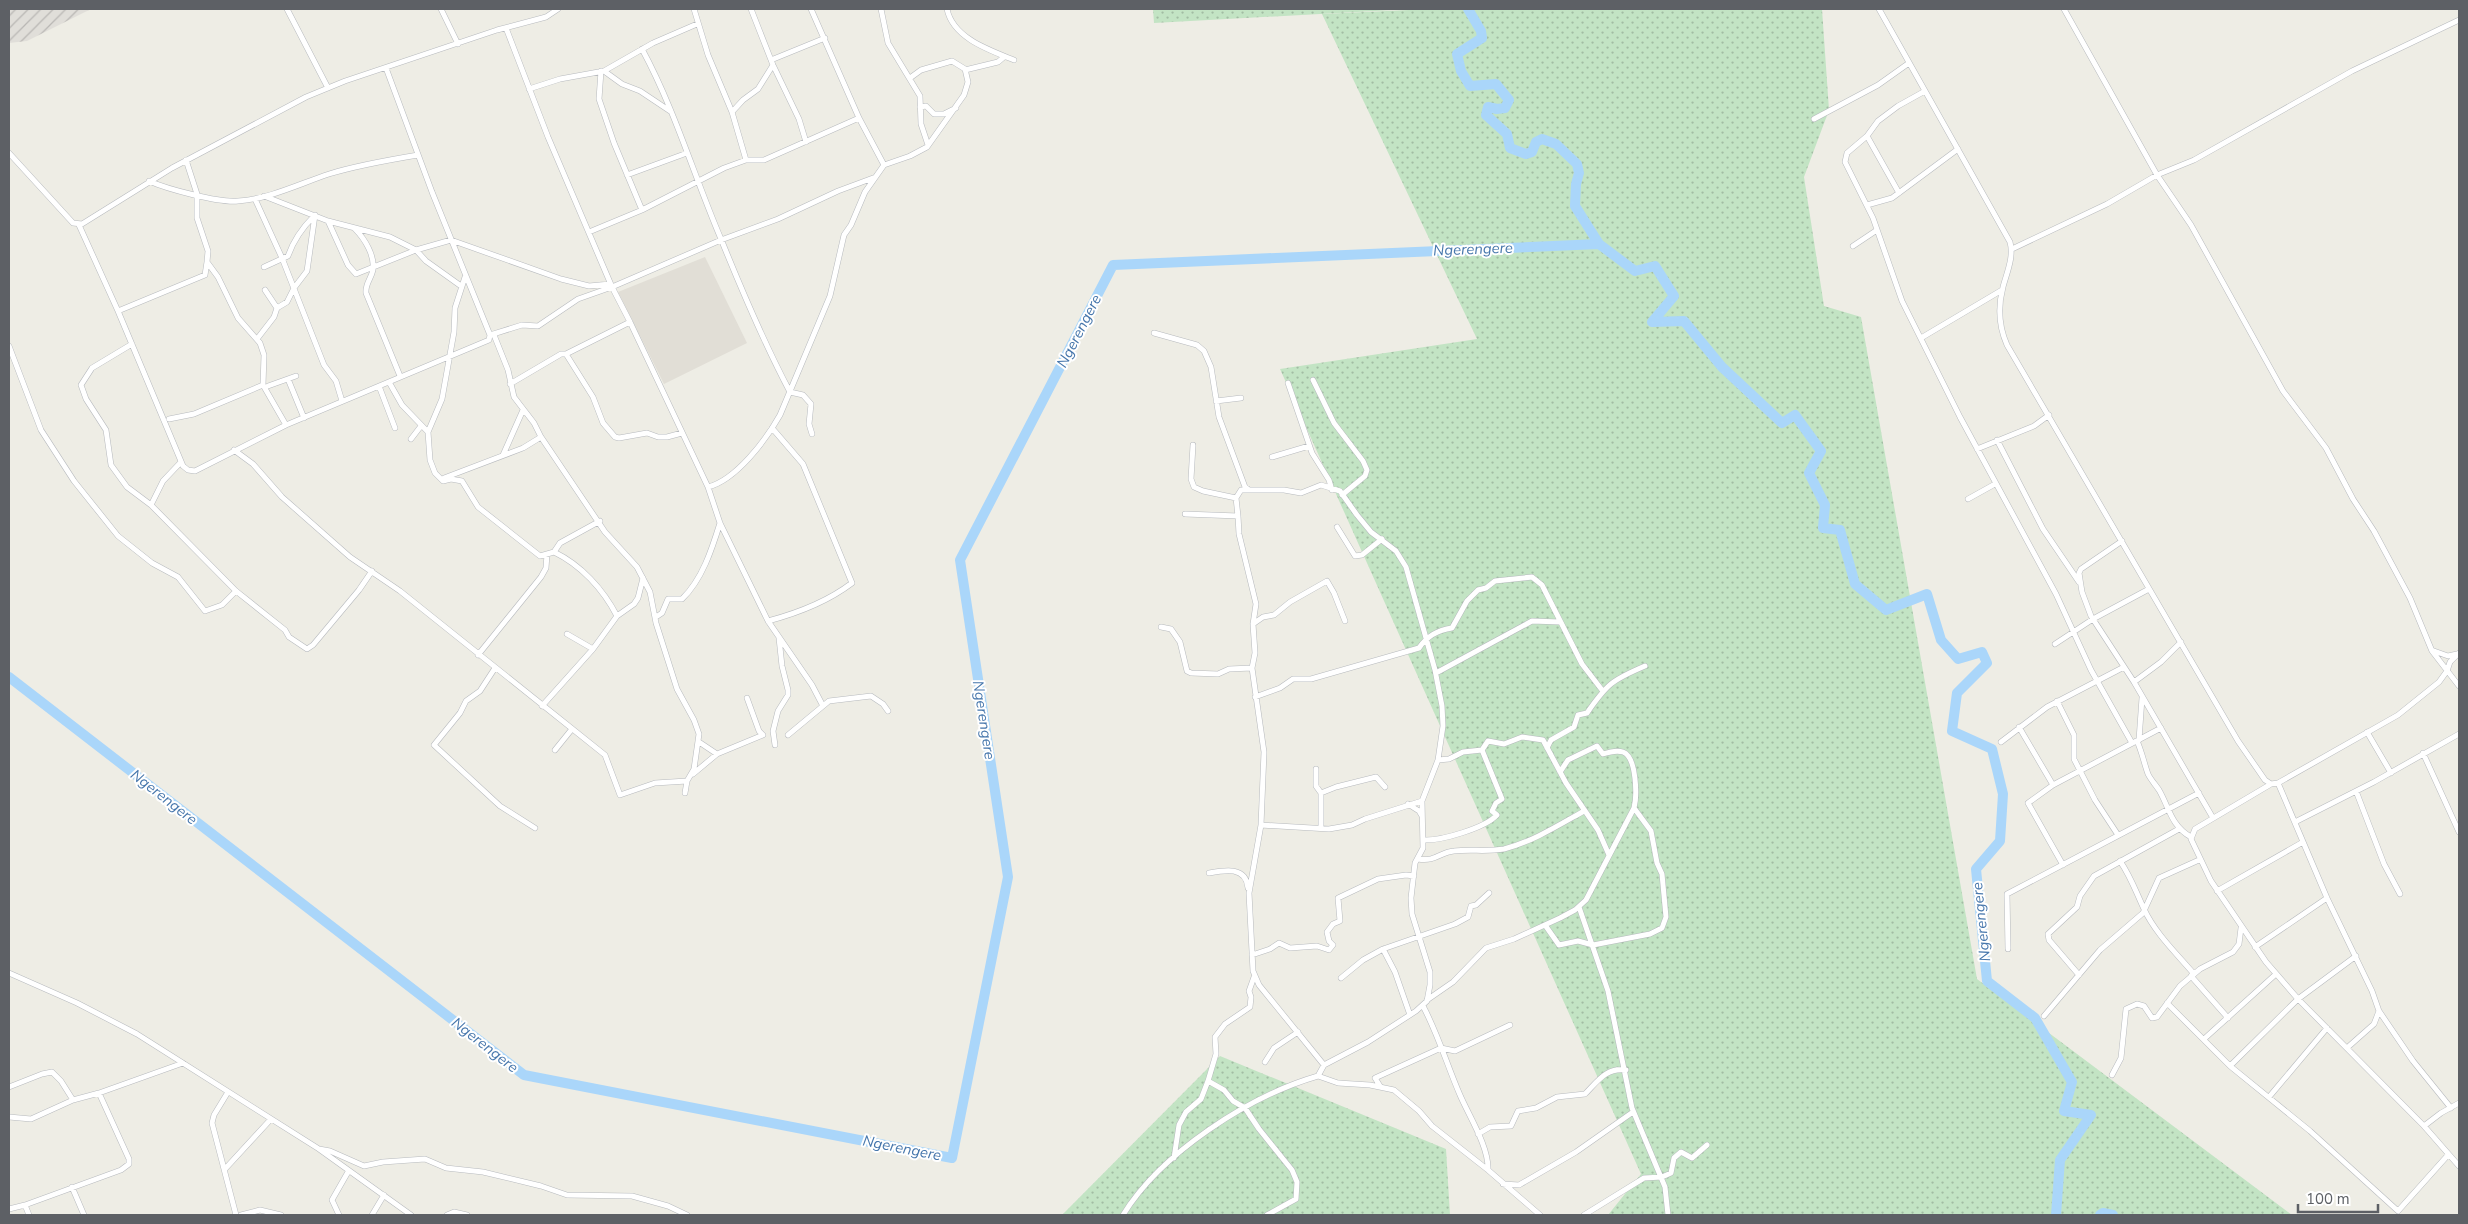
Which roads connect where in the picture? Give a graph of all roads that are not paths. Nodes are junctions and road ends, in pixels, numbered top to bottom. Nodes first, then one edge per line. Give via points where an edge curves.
1 (287, 9) edge
2 (441, 9) edge
3 (558, 9) edge
4 (694, 9) edge
5 (751, 9) edge
6 (811, 9) edge
7 (881, 9) edge
8 (947, 9) edge
9 (1879, 9) edge
10 (2064, 9) edge
11 (2459, 20) edge
12 (697, 24) junction
13 (506, 28) junction
14 (825, 38) junction
15 (458, 44) junction
16 (642, 49) junction
17 (1004, 57) junction
18 (1014, 60) dead end
19 (772, 63) junction
20 (1909, 63) junction
21 (386, 68) junction
22 (966, 70) junction
23 (602, 71) junction
24 (910, 78) junction
25 (328, 88) junction
26 (529, 89) junction
27 (1925, 91) junction
28 (920, 107) junction
29 (956, 108) junction
30 (670, 111) junction
31 (732, 112) junction
32 (859, 118) junction
33 (1814, 119) dead end
34 (1867, 136) junction
35 (806, 142) junction
36 (928, 145) junction
37 (1958, 149) junction
38 (9, 153) edge
39 (687, 153) junction
40 (418, 155) junction
41 (186, 160) junction
42 (746, 160) junction
43 (884, 165) junction
44 (626, 175) junction
45 (2157, 175) junction
46 (873, 178) junction
47 (698, 180) junction
48 (149, 181) junction
49 (1899, 193) junction
50 (197, 194) junction
51 (263, 196) junction
52 (255, 199) junction
53 (1867, 205) junction
54 (642, 210) junction
55 (314, 215) junction
56 (328, 221) junction
57 (79, 225) junction
58 (355, 229) junction
59 (1877, 230) junction
60 (588, 232) junction
61 (451, 240) junction
62 (721, 240) junction
63 (1853, 246) dead end
64 (2012, 249) junction
65 (416, 250) junction
66 (282, 260) junction
67 (207, 262) junction
68 (264, 267) dead end
69 (373, 269) junction
70 (465, 277) junction
71 (461, 286) junction
72 (611, 286) junction
73 (294, 288) junction
74 (265, 290) dead end
75 (2002, 290) junction
76 (277, 308) junction
77 (118, 311) junction
78 (630, 322) junction
79 (1154, 333) dead end
80 (492, 335) junction
81 (1921, 338) junction
82 (256, 339) junction
83 (132, 344) junction
84 (9, 346) edge
85 (566, 354) junction
86 (448, 357) junction
87 (296, 376) dead end
88 (400, 376) junction
89 (288, 379) junction
90 (1313, 380) dead end
91 (389, 382) junction
92 (1288, 383) dead end
93 (510, 384) junction
94 (266, 385) junction
95 (379, 386) junction
96 (790, 392) junction
97 (1241, 398) dead end
98 (1216, 400) junction
99 (342, 401) junction
100 (523, 410) junction
101 (2049, 415) junction
102 (304, 418) junction
103 (169, 420) dead end
104 (286, 425) junction
105 (421, 426) junction
106 (395, 428) dead end
107 (772, 428) junction
108 (428, 432) junction
109 (682, 433) junction
110 (812, 434) dead end
111 (541, 437) junction
112 (411, 439) dead end
113 (1997, 440) junction
114 (1193, 445) dead end
115 (1309, 446) junction
116 (1977, 449) junction
117 (234, 450) junction
118 (503, 455) junction
119 (1272, 457) dead end
120 (181, 462) junction
121 (441, 479) junction
122 (1995, 484) junction
123 (708, 487) junction
124 (1248, 489) junction
125 (1332, 490) junction
126 (1342, 495) junction
127 (1236, 498) junction
128 (1968, 499) dead end
129 (151, 506) junction
130 (1185, 514) dead end
131 (1238, 516) junction
132 (600, 521) junction
133 (720, 523) junction
134 (1338, 527) dead end
135 (1382, 539) junction
136 (2122, 541) junction
137 (554, 552) junction
138 (547, 554) junction
139 (372, 571) junction
140 (644, 578) junction
141 (2080, 583) junction
142 (2149, 589) junction
143 (236, 591) junction
144 (618, 616) junction
145 (656, 617) junction
146 (2093, 619) junction
147 (1345, 621) dead end
148 (768, 622) junction
149 (1560, 622) junction
150 (1253, 624) junction
151 (1161, 628) dead end
152 (2073, 631) junction
153 (567, 634) dead end
154 (779, 637) junction
155 (1426, 637) junction
156 (2181, 642) junction
157 (2055, 644) dead end
158 (593, 649) junction
159 (2431, 649) junction
160 (2458, 653) edge
161 (478, 655) junction
162 (1645, 666) dead end
163 (2124, 667) junction
164 (495, 668) junction
165 (1252, 668) junction
166 (2447, 671) junction
167 (1436, 674) junction
168 (2097, 682) junction
169 (2134, 682) junction
170 (2459, 686) edge
171 (1602, 690) junction
172 (1255, 697) junction
173 (2142, 697) junction
174 (747, 698) dead end
175 (2057, 701) junction
176 (542, 706) junction
177 (823, 706) junction
178 (888, 711) dead end
179 (2019, 727) junction
180 (2160, 728) junction
181 (572, 729) junction
182 (2367, 732) junction
183 (2459, 734) edge
184 (788, 735) dead end
185 (1543, 740) junction
186 (1551, 740) junction
187 (2136, 741) junction
188 (699, 742) junction
189 (2001, 742) dead end
190 (775, 745) dead end
191 (1548, 748) junction
192 (555, 750) dead end
193 (1482, 750) junction
194 (2423, 753) junction
195 (717, 754) junction
196 (1438, 760) junction
197 (1316, 769) dead end
198 (1560, 772) junction
199 (2080, 772) junction
200 (2391, 773) junction
201 (692, 775) junction
202 (687, 781) junction
203 (2278, 782) junction
204 (2271, 784) junction
205 (2053, 785) junction
206 (1385, 787) dead end
207 (2356, 791) junction
208 (684, 793) dead end
209 (1321, 793) junction
210 (2199, 793) junction
211 (1422, 801) junction
212 (1408, 804) junction
213 (1634, 808) junction
214 (2166, 810) junction
215 (1584, 811) junction
216 (2213, 818) junction
217 (1424, 819) junction
218 (2295, 822) junction
219 (1261, 824) junction
220 (535, 828) dead end
221 (1321, 828) junction
222 (2179, 829) junction
223 (2459, 832) edge
224 (2118, 835) junction
225 (2191, 837) junction
226 (1423, 840) junction
227 (2303, 842) junction
228 (1609, 855) junction
229 (1418, 859) junction
230 (2199, 860) junction
231 (2120, 861) junction
232 (2063, 865) junction
233 (1209, 873) dead end
234 (1414, 876) junction
235 (2217, 891) junction
236 (1489, 893) dead end
237 (1249, 894) junction
238 (2400, 894) dead end
239 (2327, 898) junction
240 (1579, 907) junction
241 (2144, 909) junction
242 (1545, 925) junction
243 (2241, 928) junction
244 (1418, 936) junction
245 (1593, 945) junction
246 (2255, 947) junction
247 (1382, 949) junction
248 (2008, 949) dead end
249 (1252, 954) junction
250 (2356, 956) junction
251 (9, 973) edge
252 (2276, 974) junction
253 (2192, 975) junction
254 (2078, 976) junction
255 (1254, 977) junction
256 (1341, 978) dead end
257 (2298, 999) junction
258 (1427, 1001) junction
259 (2168, 1003) junction
260 (1423, 1006) junction
261 (2379, 1011) junction
262 (1410, 1015) junction
263 (2044, 1016) dead end
264 (2228, 1018) junction
265 (1510, 1025) dead end
266 (2327, 1028) junction
267 (1298, 1032) junction
268 (2204, 1039) junction
269 (2348, 1047) junction
270 (1441, 1048) junction
271 (1265, 1062) dead end
272 (183, 1063) junction
273 (1324, 1065) junction
274 (2230, 1066) junction
275 (1626, 1070) junction
276 (2112, 1075) dead end
277 (1318, 1076) junction
278 (1208, 1081) junction
279 (1380, 1086) junction
280 (9, 1087) edge
281 (228, 1092) junction
282 (99, 1093) junction
283 (2268, 1097) junction
284 (73, 1100) junction
285 (2459, 1103) edge
286 (1245, 1108) junction
287 (2451, 1108) junction
288 (1633, 1112) junction
289 (9, 1117) edge
290 (271, 1119) junction
291 (2424, 1126) junction
292 (1478, 1134) junction
293 (1707, 1145) dead end
294 (319, 1149) junction
295 (2448, 1155) junction
296 (1174, 1158) junction
297 (358, 1165) junction
298 (2459, 1166) edge
299 (226, 1169) junction
300 (1488, 1170) junction
301 (348, 1172) junction
302 (355, 1175) junction
303 (1662, 1177) junction
304 (1503, 1184) junction
305 (72, 1187) junction
306 (384, 1195) junction
307 (25, 1205) junction
308 (9, 1209) edge
309 (28, 1215) edge
310 (84, 1215) edge
311 (236, 1215) edge
312 (241, 1215) edge
313 (281, 1215) edge
314 (338, 1215) edge
315 (372, 1215) edge
316 (411, 1215) edge
317 (447, 1215) edge
318 (467, 1215) edge
319 (687, 1215) edge
320 (1123, 1215) edge
321 (1267, 1215) edge
322 (1540, 1215) edge
323 (1584, 1215) edge
324 (1668, 1215) edge

1 - 25 street
2 - 15 street
3 - 13 street via 546,17
4 - 12 street
5 - 19 street
6 - 14 street
7 - 24 street via 888,43
8 - 17 street via 950,19 962,34
9 - 20 street
10 - 45 street
11 - 45 street via 2352,71 2194,160
12 - 16 street
12 - 31 street
13 - 15 street
13 - 26 street
14 - 19 street
14 - 32 street
15 - 21 street
16 - 23 street
16 - 30 street via 665,93
17 - 18 street
17 - 22 street via 998,62
19 - 31 street via 758,90
19 - 35 street via 799,119
20 - 27 street
20 - 33 street via 1878,85
21 - 25 street
21 - 40 street
22 - 24 street via 948,61 921,70
22 - 29 street via 967,87
23 - 26 street
23 - 30 street
23 - 44 street via 599,100
24 - 28 street via 920,96
25 - 41 street
26 - 60 street
27 - 34 street via 1878,121
27 - 37 street
28 - 29 street via 926,106 939,114
28 - 36 street
29 - 36 street
30 - 39 street
31 - 42 street
32 - 35 street
32 - 43 street
34 - 49 street
34 - 53 street via 1845,158
35 - 42 street via 764,160
36 - 43 street via 918,153
37 - 49 street
37 - 64 street
38 - 57 street via 60,210
39 - 44 street
39 - 47 street
40 - 51 street via 351,168
40 - 61 street
41 - 48 street
41 - 50 street
42 - 47 street
43 - 46 street
44 - 54 street
45 - 64 street via 2107,204
45 - 159 street via 2191,225 2283,390 2326,448 2374,530 2410,598
46 - 62 street
46 - 96 street via 844,235 830,296
47 - 54 street
47 - 62 street
48 - 50 street via 165,188
48 - 57 street
49 - 53 street via 1886,202
50 - 52 street via 235,202
50 - 67 street via 198,218 208,251
51 - 52 street
51 - 55 street
52 - 66 street
53 - 59 street
54 - 60 street
55 - 56 street
55 - 66 street via 292,243 288,256
55 - 73 street via 306,271
56 - 58 street
56 - 69 street via 356,274
57 - 77 street
58 - 65 street via 390,237
58 - 69 street via 366,242
59 - 63 street
59 - 81 street via 1902,301
60 - 72 street
61 - 65 street
61 - 70 street
61 - 72 street via 562,279 589,286
62 - 72 street
62 - 96 street
64 - 75 street
65 - 69 street
65 - 71 street
66 - 68 street
66 - 73 street
67 - 77 street via 205,276
67 - 82 street via 238,318
69 - 88 street via 366,293
70 - 71 street
70 - 80 street
71 - 86 street via 454,308 454,332
72 - 78 street
72 - 80 street via 578,299 538,326 522,325
73 - 76 street via 287,302
73 - 99 street
74 - 76 street
75 - 81 street
75 - 101 street via 2003,336
76 - 82 street via 274,318
77 - 83 street
78 - 85 street
78 - 109 street
79 - 98 street via 1202,349 1210,364
80 - 86 street via 489,340
80 - 93 street via 508,370
81 - 116 street
82 - 94 street via 264,355
83 - 120 street
83 - 129 street via 92,368 81,385 106,430 111,465 127,487
84 - 143 street via 41,430 74,481 118,536 152,563 178,577 204,611 222,605
85 - 93 street
85 - 109 street via 593,397 603,423 614,437 647,433 667,437
86 - 88 street
86 - 108 street via 442,399
87 - 89 street
88 - 91 street
89 - 94 street
89 - 102 street
90 - 126 street via 1334,423 1367,470 1365,476
91 - 95 street
91 - 105 street via 402,405
92 - 115 street
93 - 100 street
94 - 103 street via 194,414
94 - 104 street
95 - 99 street
95 - 106 street
96 - 107 street
96 - 110 street via 803,395 811,404 809,424
97 - 98 street
98 - 124 street via 1223,428
99 - 102 street
100 - 111 street
100 - 118 street
101 - 113 street via 2034,426
101 - 136 street
102 - 104 street
104 - 117 street
105 - 108 street
105 - 112 street
107 - 123 street via 726,480
107 - 148 street via 803,464 852,583 823,601
108 - 121 street via 430,460
109 - 123 street
111 - 118 street
111 - 132 street
113 - 116 street
113 - 141 street via 2043,529
114 - 127 street via 1191,479 1194,487
115 - 119 street
115 - 125 street
116 - 122 street
117 - 120 street via 195,471 188,470
117 - 139 street via 253,464 307,521
118 - 121 street
120 - 129 street via 162,481
121 - 138 street via 462,481 478,507 540,556
122 - 128 street
122 - 152 street
123 - 133 street
124 - 125 street via 1301,493 1321,485
124 - 127 street via 1241,490
125 - 126 street via 1340,491
126 - 135 street via 1356,515
127 - 131 street
129 - 143 street
130 - 131 street
131 - 150 street via 1256,604
132 - 137 street via 560,543
132 - 140 street via 605,532 630,557
133 - 145 street via 694,585 682,599 668,599 662,613
133 - 148 street
134 - 135 street via 1357,556
135 - 155 street via 1396,551 1406,567
136 - 141 street via 2081,569
136 - 142 street
137 - 138 street
137 - 144 street via 594,581
138 - 161 street via 546,568 541,577
139 - 143 street via 307,649
139 - 161 street
140 - 144 street via 634,604
140 - 145 street
141 - 146 street
142 - 146 street
142 - 156 street
144 - 158 street
145 - 188 street via 676,689 694,720
146 - 152 street
146 - 163 street
147 - 150 street via 1327,581 1274,615
148 - 154 street
149 - 155 street via 1536,579 1508,578 1478,590 1467,601 1452,628
149 - 167 street via 1532,621
149 - 171 street via 1582,664
150 - 165 street via 1255,653
151 - 165 street via 1171,629 1177,634 1187,671 1191,673 1218,674 1229,669
152 - 157 street
152 - 168 street
153 - 158 street
154 - 177 street
154 - 190 street via 788,695 778,711 773,731
155 - 167 street
155 - 172 street via 1419,648 1310,679 1293,679 1280,688
156 - 169 street
156 - 204 street via 2238,741
158 - 176 street
159 - 160 street via 2448,656
159 - 166 street
160 - 166 street
161 - 164 street
162 - 171 street via 1618,678
163 - 168 street
163 - 169 street
164 - 176 street
164 - 220 street via 480,691 466,701 434,745 500,806
165 - 172 street
166 - 170 street
166 - 182 street via 2439,682 2398,715
167 - 196 street via 1443,726
168 - 175 street
168 - 187 street
169 - 173 street
171 - 186 street via 1587,712 1578,715 1574,727
172 - 219 street via 1264,752
173 - 180 street
173 - 187 street
174 - 195 street via 763,734
175 - 179 street
175 - 199 street via 2074,735 2073,755
176 - 181 street
177 - 178 street via 829,701 871,696
177 - 184 street
179 - 189 street
179 - 205 street
180 - 187 street
180 - 210 street
181 - 192 street
181 - 202 street via 605,755 620,795 655,783
182 - 200 street
182 - 203 street
183 - 194 street
185 - 186 street
185 - 191 street
185 - 193 street via 1522,737 1504,744 1488,741
186 - 191 street
187 - 199 street
187 - 214 street
188 - 195 street
188 - 201 street
191 - 198 street
193 - 196 street
193 - 226 street via 1502,799 1492,811 1497,814 1486,824 1432,841
194 - 200 street
194 - 223 street
195 - 201 street
196 - 211 street
197 - 209 street via 1316,786
198 - 213 street via 1568,760 1597,746 1604,754 1625,753 1630,758 1634,775 1637,795
198 - 215 street
199 - 205 street
199 - 224 street
200 - 207 street
201 - 202 street
202 - 208 street
203 - 204 street
203 - 218 street
204 - 216 street
205 - 232 street via 2028,805
206 - 209 street via 1376,777
207 - 218 street
207 - 238 street via 2384,864
209 - 221 street
210 - 214 street
210 - 216 street
211 - 212 street
211 - 217 street
212 - 217 street via 1420,810
212 - 221 street via 1352,825
213 - 228 street
213 - 245 street via 1647,824 1662,874 1664,925 1650,934
214 - 222 street
214 - 224 street
215 - 228 street via 1598,830
215 - 229 street via 1542,834 1505,848 1446,852 1440,857
216 - 225 street via 2195,829
217 - 226 street
218 - 227 street
219 - 221 street
219 - 237 street
222 - 225 street
222 - 231 street
224 - 232 street
225 - 230 street
226 - 229 street
227 - 235 street
227 - 239 street
228 - 240 street via 1586,900
229 - 234 street via 1414,863
230 - 235 street
230 - 241 street via 2160,878
231 - 241 street via 2135,884
231 - 254 street via 2094,876 2080,896 2077,907 2048,934 2049,940
232 - 248 street via 2007,894
233 - 237 street via 1228,869 1237,871 1248,883
234 - 244 street via 1410,898
234 - 249 street via 1378,879 1338,898 1340,921 1332,924 1328,932 1333,946 1329,950 1317,946 1290,948 1279,942 1270,949
235 - 243 street
236 - 244 street via 1471,906 1468,917
237 - 249 street
239 - 246 street
239 - 250 street
240 - 242 street
240 - 245 street
241 - 253 street
241 - 254 street via 2100,950
242 - 245 street via 1560,945 1578,941
242 - 258 street via 1486,948 1453,982
243 - 246 street
243 - 253 street via 2239,944 2233,952
244 - 247 street
244 - 258 street via 1430,972
245 - 275 street via 1608,991
246 - 252 street
247 - 256 street via 1362,960
247 - 262 street via 1395,972
249 - 255 street
250 - 257 street
250 - 261 street
251 - 272 street via 115,1022
252 - 257 street
252 - 264 street
253 - 259 street
253 - 264 street
254 - 263 street
255 - 267 street
255 - 278 street via 1249,991 1250,1007 1225,1024 1215,1037 1216,1054
257 - 266 street
257 - 274 street
258 - 260 street
259 - 268 street
259 - 276 street via 2154,1018 2144,1006 2132,1005 2126,1009 2120,1061
260 - 262 street
260 - 270 street
261 - 269 street via 2374,1024
261 - 287 street
262 - 273 street
264 - 268 street
265 - 270 street via 1455,1051
266 - 269 street
266 - 283 street
267 - 271 street via 1274,1048
267 - 273 street
268 - 274 street
269 - 291 street
270 - 279 street via 1376,1078
270 - 292 street
272 - 281 street
272 - 282 street
273 - 277 street
274 - 283 street
275 - 288 street
275 - 292 street via 1619,1069 1604,1075 1586,1094 1557,1097 1536,1108 1518,1111 1511,1126 1490,1127
277 - 279 street via 1338,1083
277 - 286 street
278 - 286 street
278 - 296 street via 1201,1099 1186,1112 1179,1125
279 - 300 street via 1398,1094 1432,1126
280 - 284 street via 52,1072
281 - 290 street
281 - 299 street via 212,1120
282 - 284 street
282 - 305 street via 129,1162 121,1170
283 - 295 street via 2398,1211
284 - 289 street via 31,1119
285 - 287 street
286 - 296 street
286 - 321 street via 1292,1170 1297,1182 1298,1195 1294,1202
287 - 291 street
288 - 303 street
288 - 304 street via 1576,1152 1519,1186
290 - 294 street
290 - 299 street
291 - 295 street
292 - 300 street
293 - 303 street via 1692,1158 1681,1152 1674,1158 1671,1173
294 - 297 street
294 - 301 street
295 - 298 street
296 - 320 street via 1142,1189
297 - 302 street
297 - 319 street via 425,1159 446,1168 483,1172 567,1194 632,1196
299 - 311 street
300 - 304 street
301 - 302 street
301 - 314 street via 332,1200
302 - 306 street
303 - 323 street via 1644,1178
303 - 324 street
304 - 322 street
305 - 307 street
305 - 310 street
306 - 315 street
306 - 316 street
307 - 308 street
307 - 309 street
312 - 313 street via 260,1210
317 - 318 street via 454,1212

